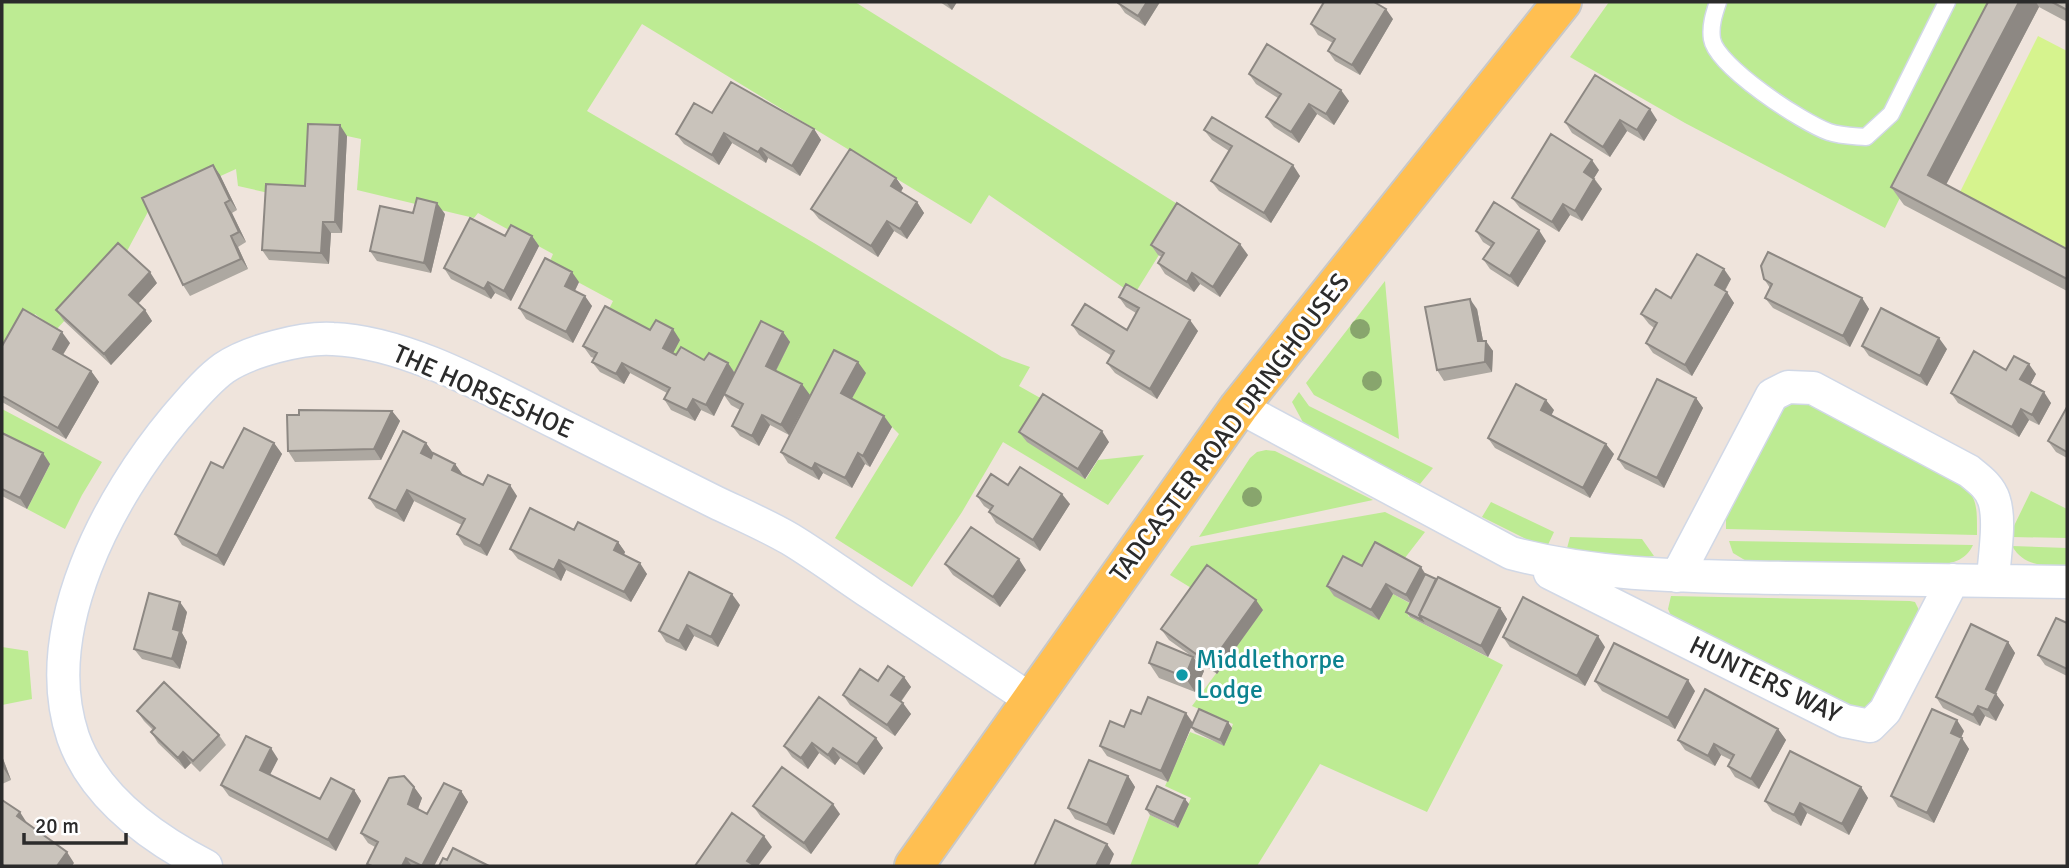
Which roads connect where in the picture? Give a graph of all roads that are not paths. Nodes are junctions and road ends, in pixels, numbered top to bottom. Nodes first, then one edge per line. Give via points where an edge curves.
1 (1562, 2) edge
2 (1718, 2) edge
3 (1947, 2) edge
4 (1239, 407) junction
5 (1511, 553) junction
6 (1676, 576) junction
7 (1953, 580) junction
8 (1993, 580) junction
9 (2067, 582) edge
10 (1030, 699) junction
11 (206, 866) edge
12 (914, 866) edge

1 - 4 main road, TADCASTER ROAD DRINGHOUSES
2 - 3 lane via 1712,41 1731,66 1795,116 1831,133 1867,137 1891,114
4 - 5 street, HUNTERS WAY
4 - 10 main road, TADCASTER ROAD DRINGHOUSES
5 - 6 street, HUNTERS WAY via 1593,571
5 - 7 street, HUNTERS WAY via 1845,721 1870,726 1885,711
6 - 7 street, HUNTERS WAY
6 - 8 street via 1772,395 1788,387 1813,388 1969,471 1985,484 1996,515
7 - 8 street, HUNTERS WAY
8 - 9 street, HUNTERS WAY
10 - 11 street, THE HORSESHOE via 790,539 475,382 364,342 330,338 298,342 225,368 149,449 107,517 85,565 72,614 65,657 66,699 74,737 94,777 131,817 168,847
10 - 12 main road, TADCASTER ROAD DRINGHOUSES

